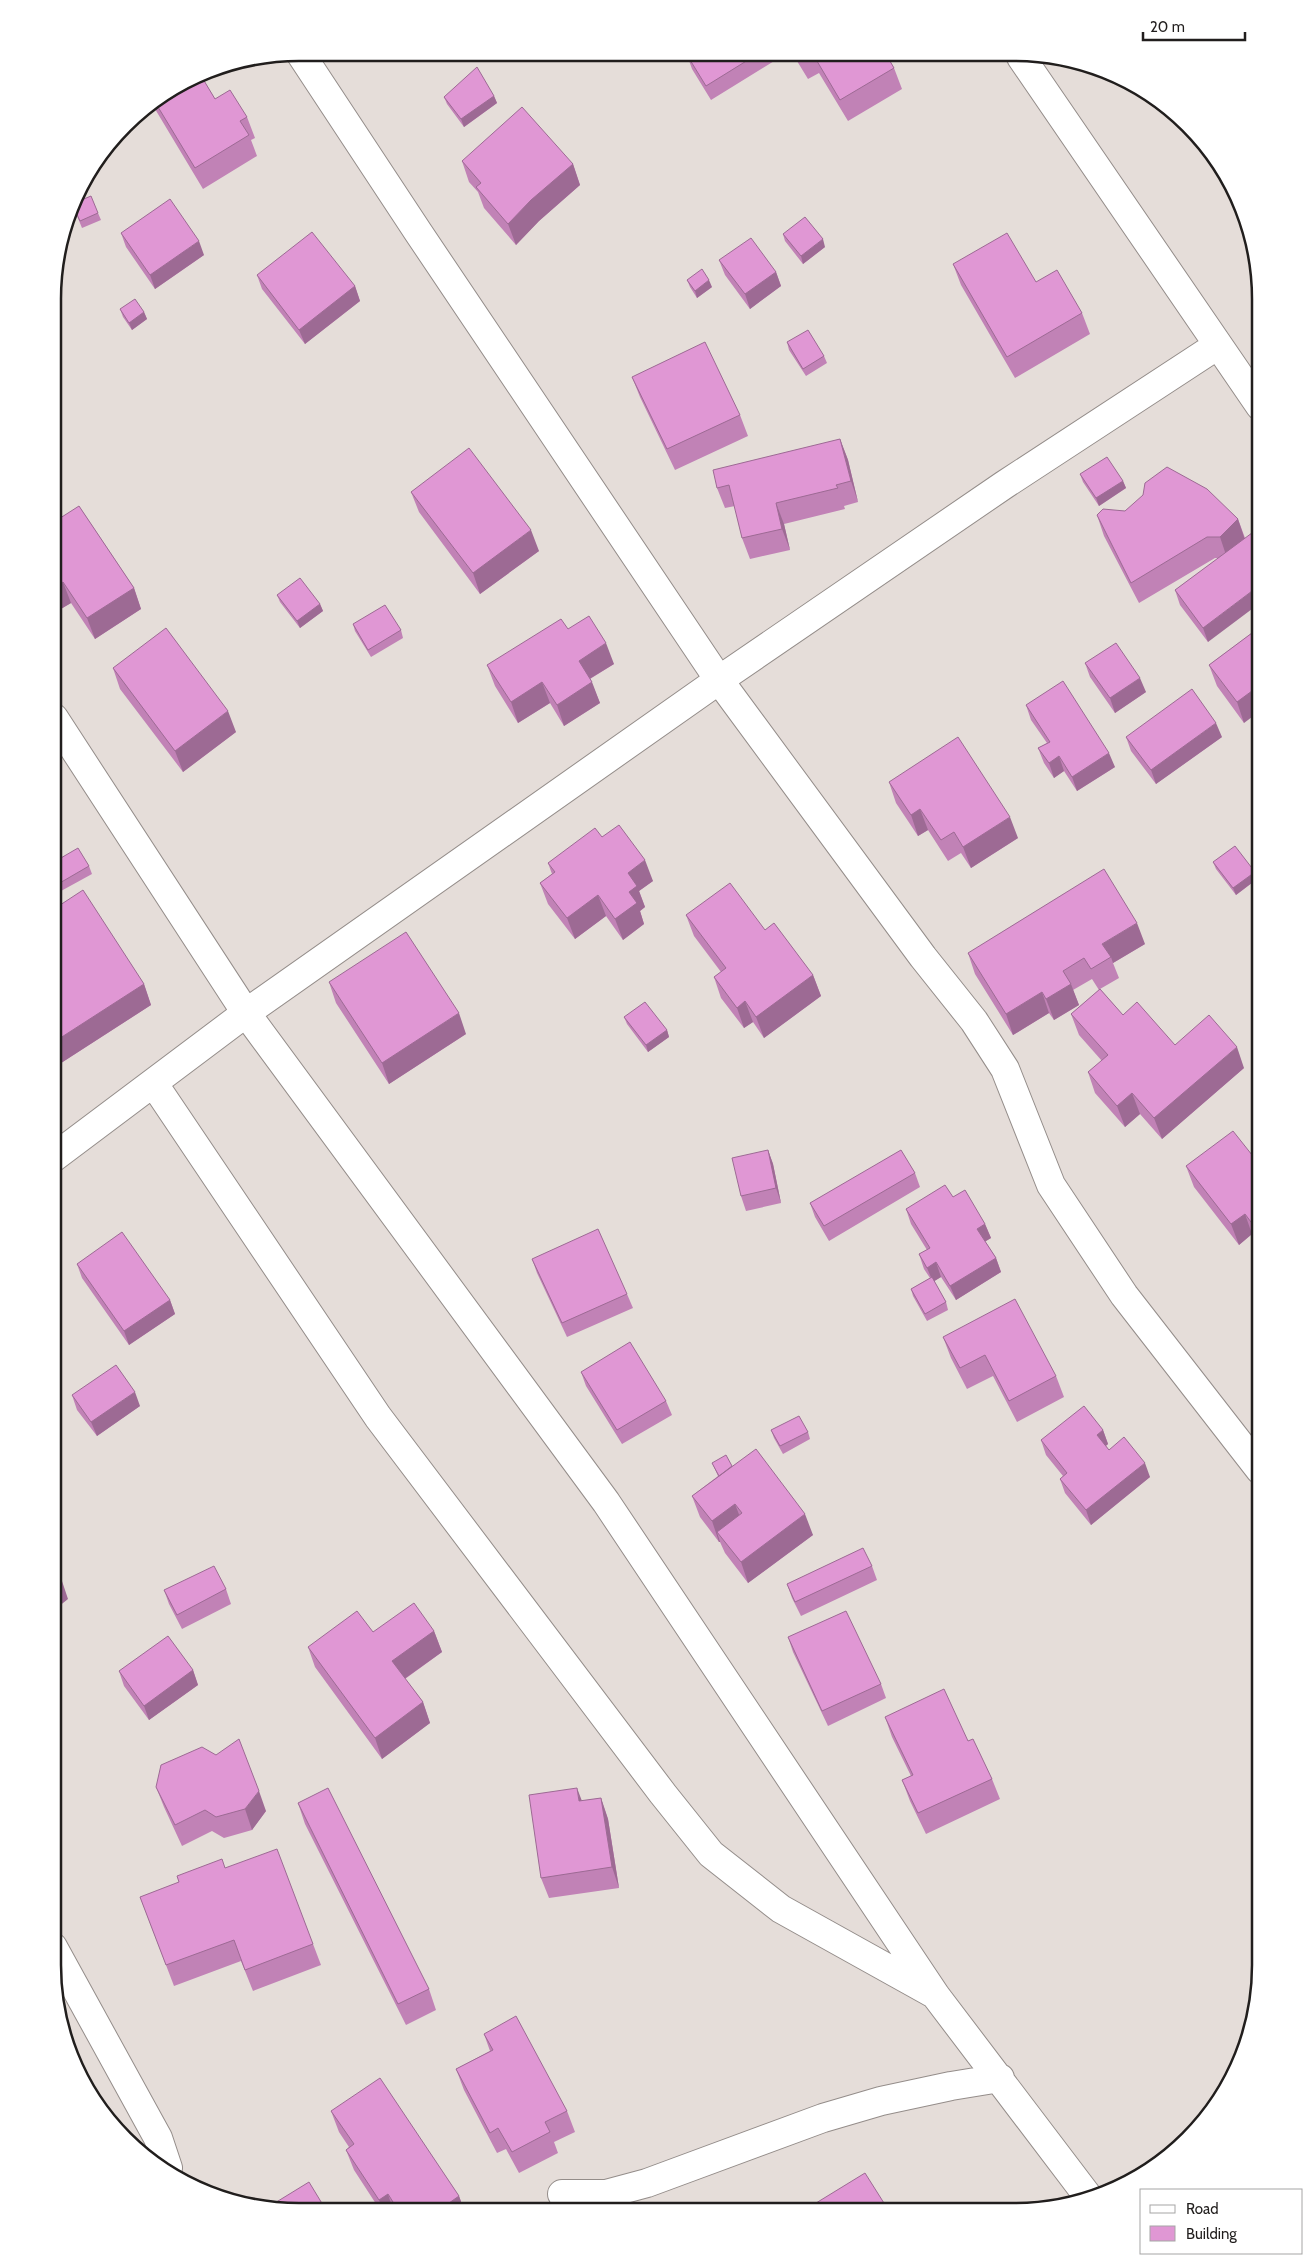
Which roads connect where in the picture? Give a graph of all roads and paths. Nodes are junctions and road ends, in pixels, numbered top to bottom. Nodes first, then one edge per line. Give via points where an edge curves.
1 (306, 61) edge
2 (1024, 62) edge
3 (1218, 345) junction
4 (1252, 394) edge
5 (720, 680) junction
6 (61, 729) edge
7 (246, 1012) junction
8 (154, 1084) junction
9 (61, 1153) edge
10 (1252, 1460) edge
11 (61, 1963) edge
12 (936, 1996) junction
13 (1000, 2078) junction
14 (166, 2162) edge
15 (1085, 2192) edge
16 (562, 2194) dead end

1 - 5 street
2 - 3 street
3 - 4 street
3 - 5 street via 1004,484
5 - 7 street
5 - 10 street via 974,1020 1005,1070 1052,1185 1124,1295
6 - 7 street
7 - 8 street
7 - 12 street via 606,1502
8 - 9 street
8 - 12 street via 378,1417 711,1854 781,1909
11 - 14 street via 158,2138
12 - 13 street
13 - 15 street
13 - 16 street via 950,2086 848,2111 606,2194

